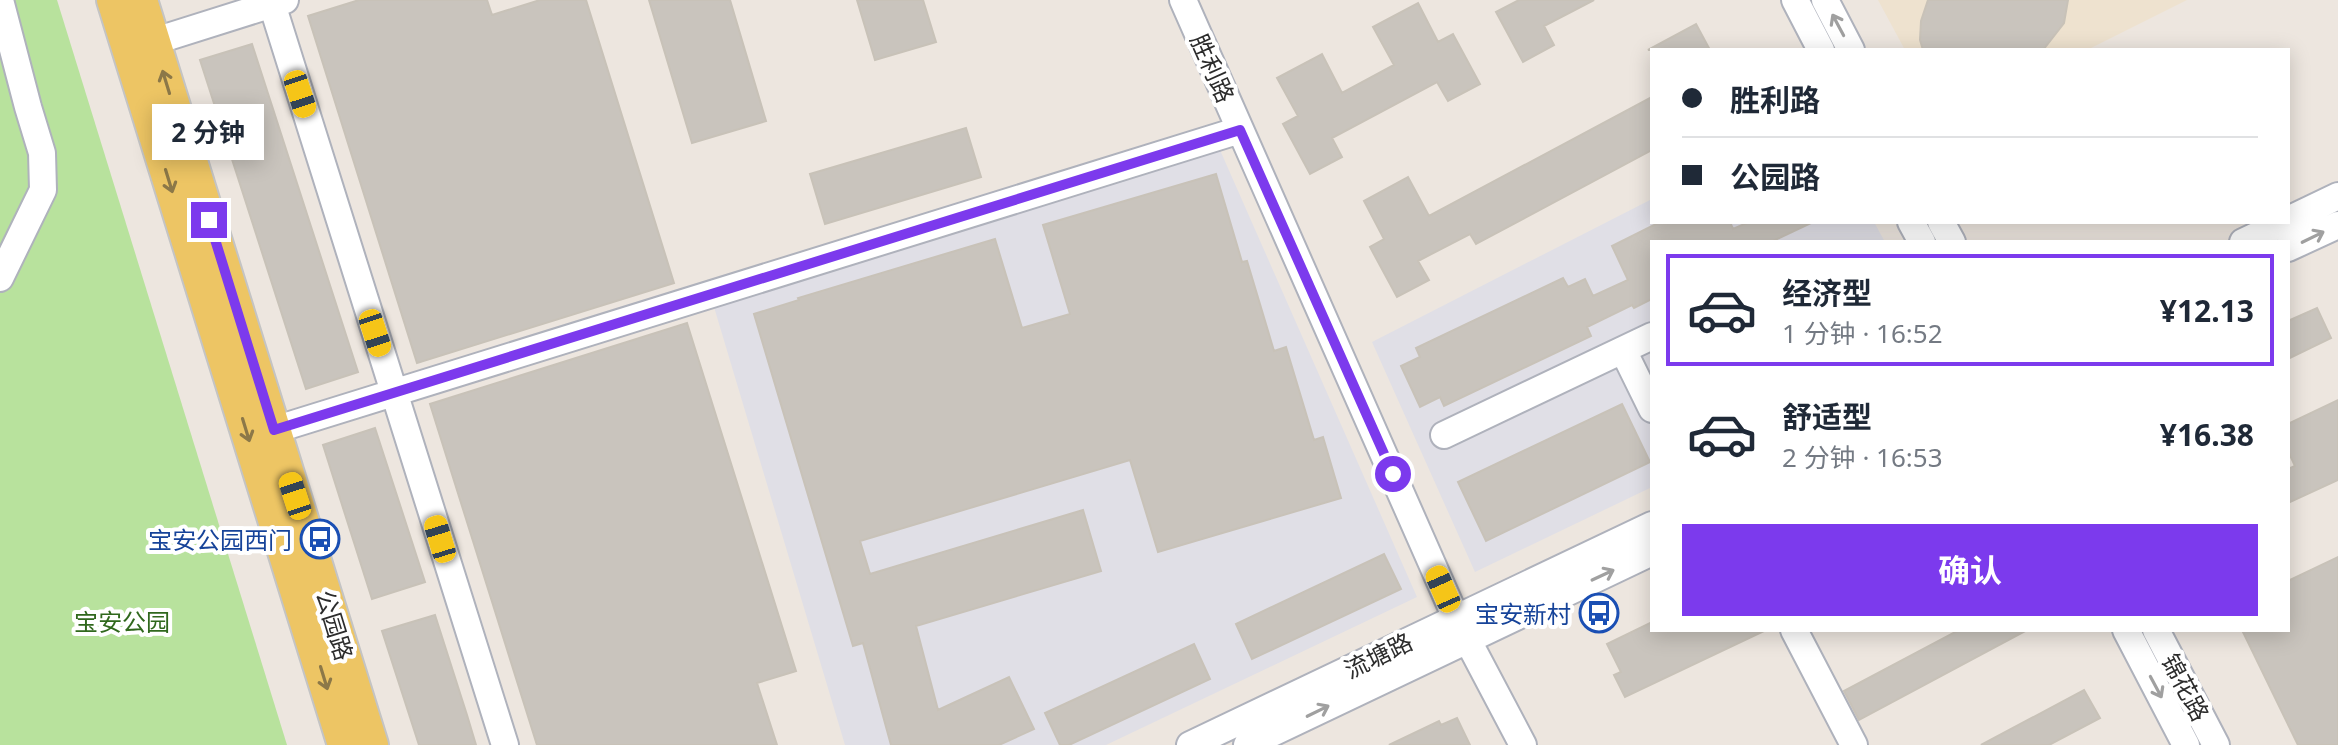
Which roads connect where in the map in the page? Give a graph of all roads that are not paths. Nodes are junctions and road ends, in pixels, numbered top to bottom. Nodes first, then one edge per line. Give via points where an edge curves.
1 (0, 0) edge
2 (113, 0) edge
3 (141, 0) edge
4 (1183, 0) edge
5 (1795, 0) edge
6 (1825, 0) edge
7 (278, 2) edge
8 (141, 45) junction
9 (1820, 48) edge
10 (1850, 48) edge
11 (1240, 130) junction
12 (2338, 196) edge
13 (2290, 219) edge
14 (2280, 224) edge
15 (2338, 225) edge
16 (2247, 240) edge
17 (2290, 247) edge
18 (0, 278) edge
19 (1650, 337) edge
20 (1623, 350) junction
21 (394, 393) junction
22 (1650, 405) edge
23 (274, 430) junction
24 (1444, 435) dead end
25 (1650, 526) edge
26 (1650, 553) edge
27 (1462, 629) junction
28 (1795, 632) edge
29 (2127, 632) edge
30 (2157, 632) edge
31 (344, 745) edge
32 (372, 745) edge
33 (505, 745) edge
34 (1190, 745) edge
35 (1247, 745) edge
36 (1523, 745) edge
37 (1854, 745) edge
38 (2186, 745) edge
39 (2216, 745) edge

1 - 18 street via 42,153 43,190
2 - 8 main road, 公园路
3 - 8 main road, 公园路
4 - 11 street, 胜利路
5 - 9 street
10 -> 6 street
7 - 8 street
7 - 21 street
23 -> 8 main road, 公园路
8 -> 31 main road, 公园路
11 - 21 street
11 - 27 street, 胜利路
12 - 13 street
14 - 16 street
17 -> 15 street
19 - 20 street
20 - 22 street
20 - 24 street
21 - 23 street
21 - 33 street
23 - 32 main road, 公园路
25 - 27 street, 流塘路
27 -> 26 street, 流塘路
27 - 34 street, 流塘路
35 -> 27 street, 流塘路
27 - 36 street, 胜利路
28 - 37 street
29 -> 38 street, 锦花路
30 - 39 street, 锦花路

